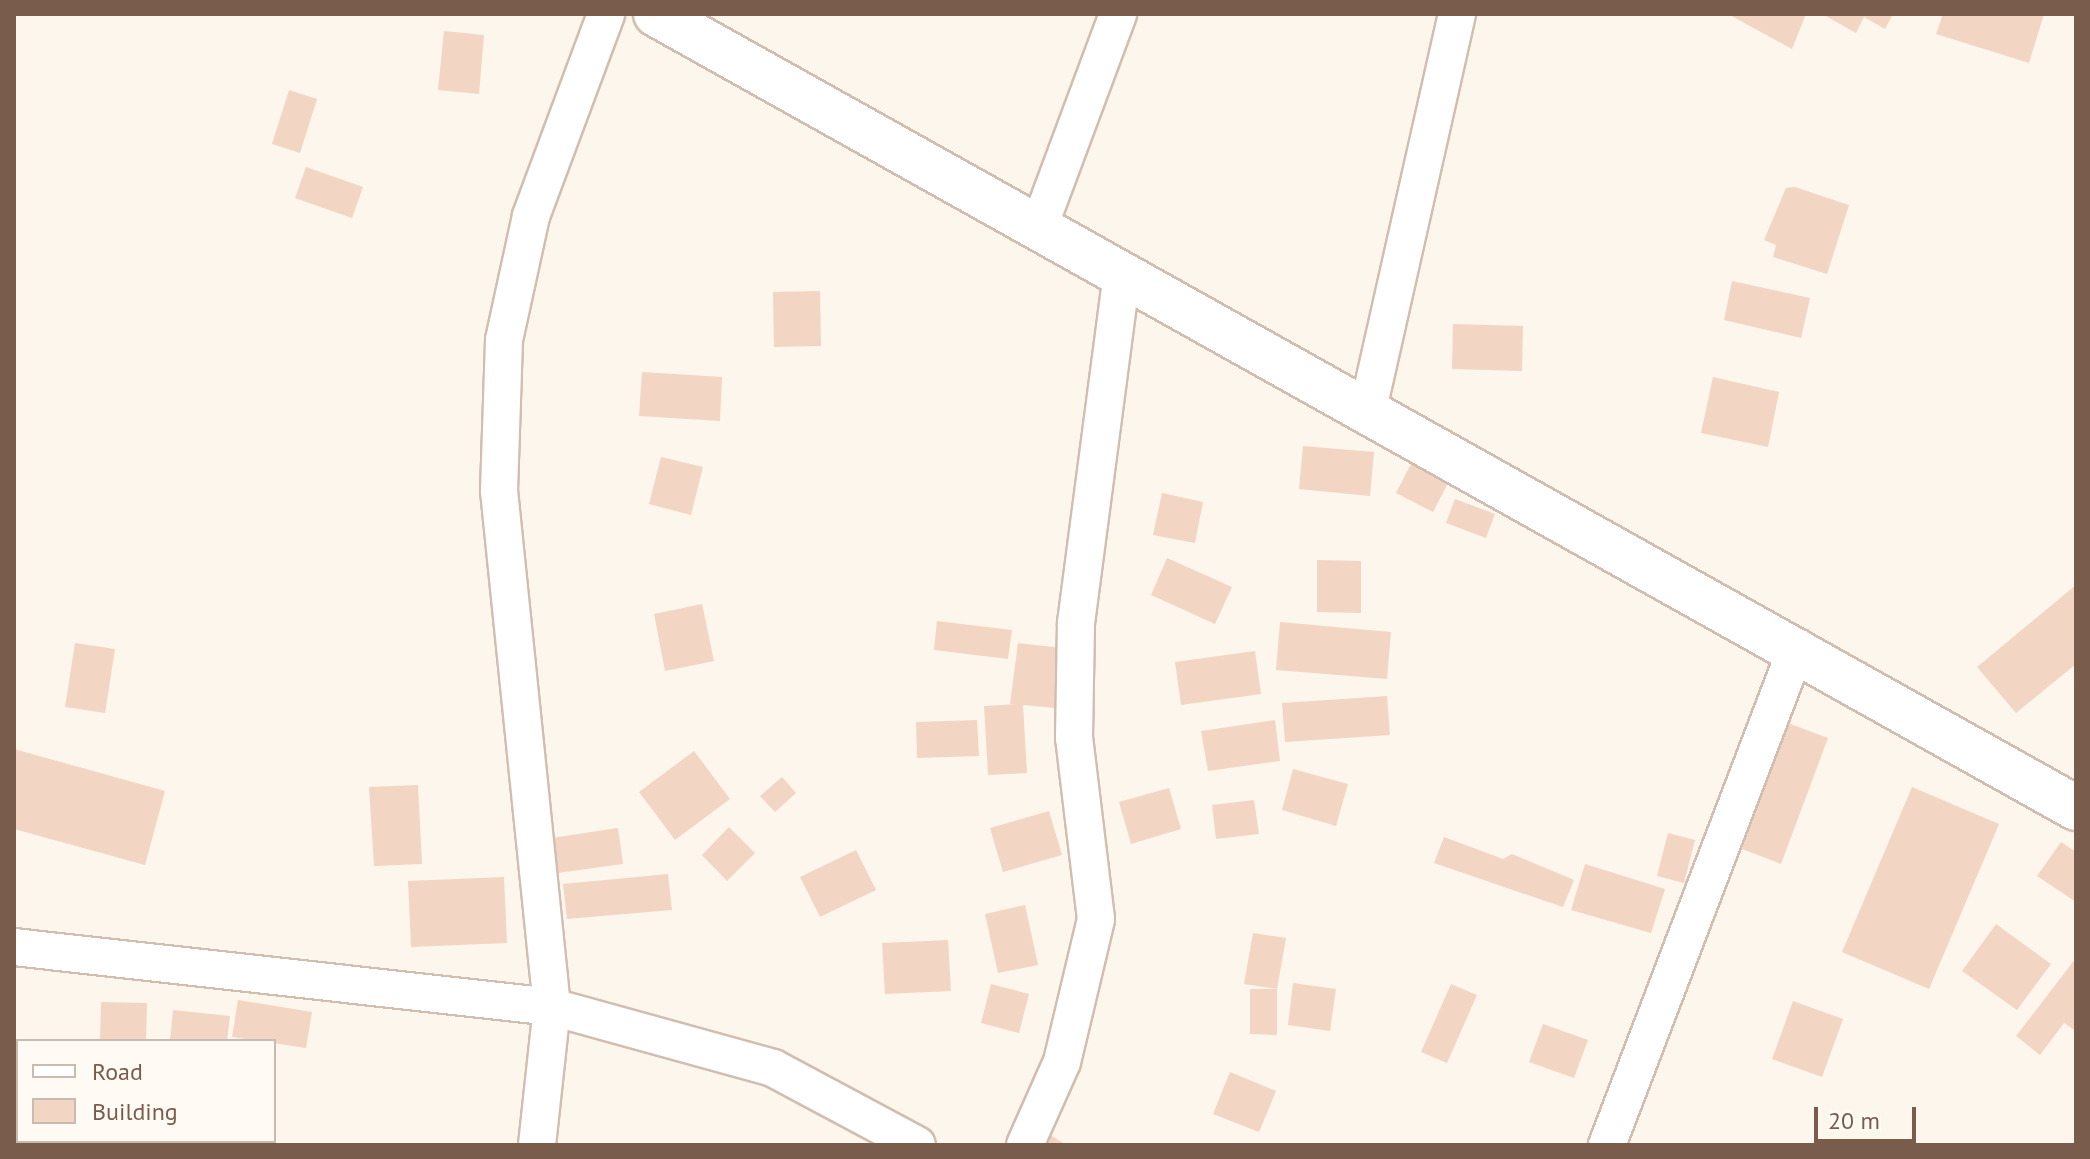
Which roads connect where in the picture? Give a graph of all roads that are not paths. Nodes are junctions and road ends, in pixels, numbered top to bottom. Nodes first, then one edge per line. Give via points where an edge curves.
1 (606, 14) edge
2 (656, 14) edge
3 (1118, 14) edge
4 (1457, 14) edge
5 (1040, 224) junction
6 (1122, 273) junction
7 (1368, 409) junction
8 (1797, 647) junction
9 (2076, 808) edge
10 (14, 947) edge
11 (552, 1007) junction
12 (537, 1145) edge
13 (917, 1145) edge
14 (1025, 1145) edge
15 (1607, 1145) edge

1 - 11 street via 531,216 504,340 499,491
2 - 5 street
3 - 5 street
4 - 7 street
5 - 6 street
6 - 7 street
6 - 14 street via 1076,623 1074,738 1096,919 1062,1062
7 - 8 street
8 - 9 street
8 - 15 street
10 - 11 street
11 - 12 street
11 - 13 street via 773,1068

